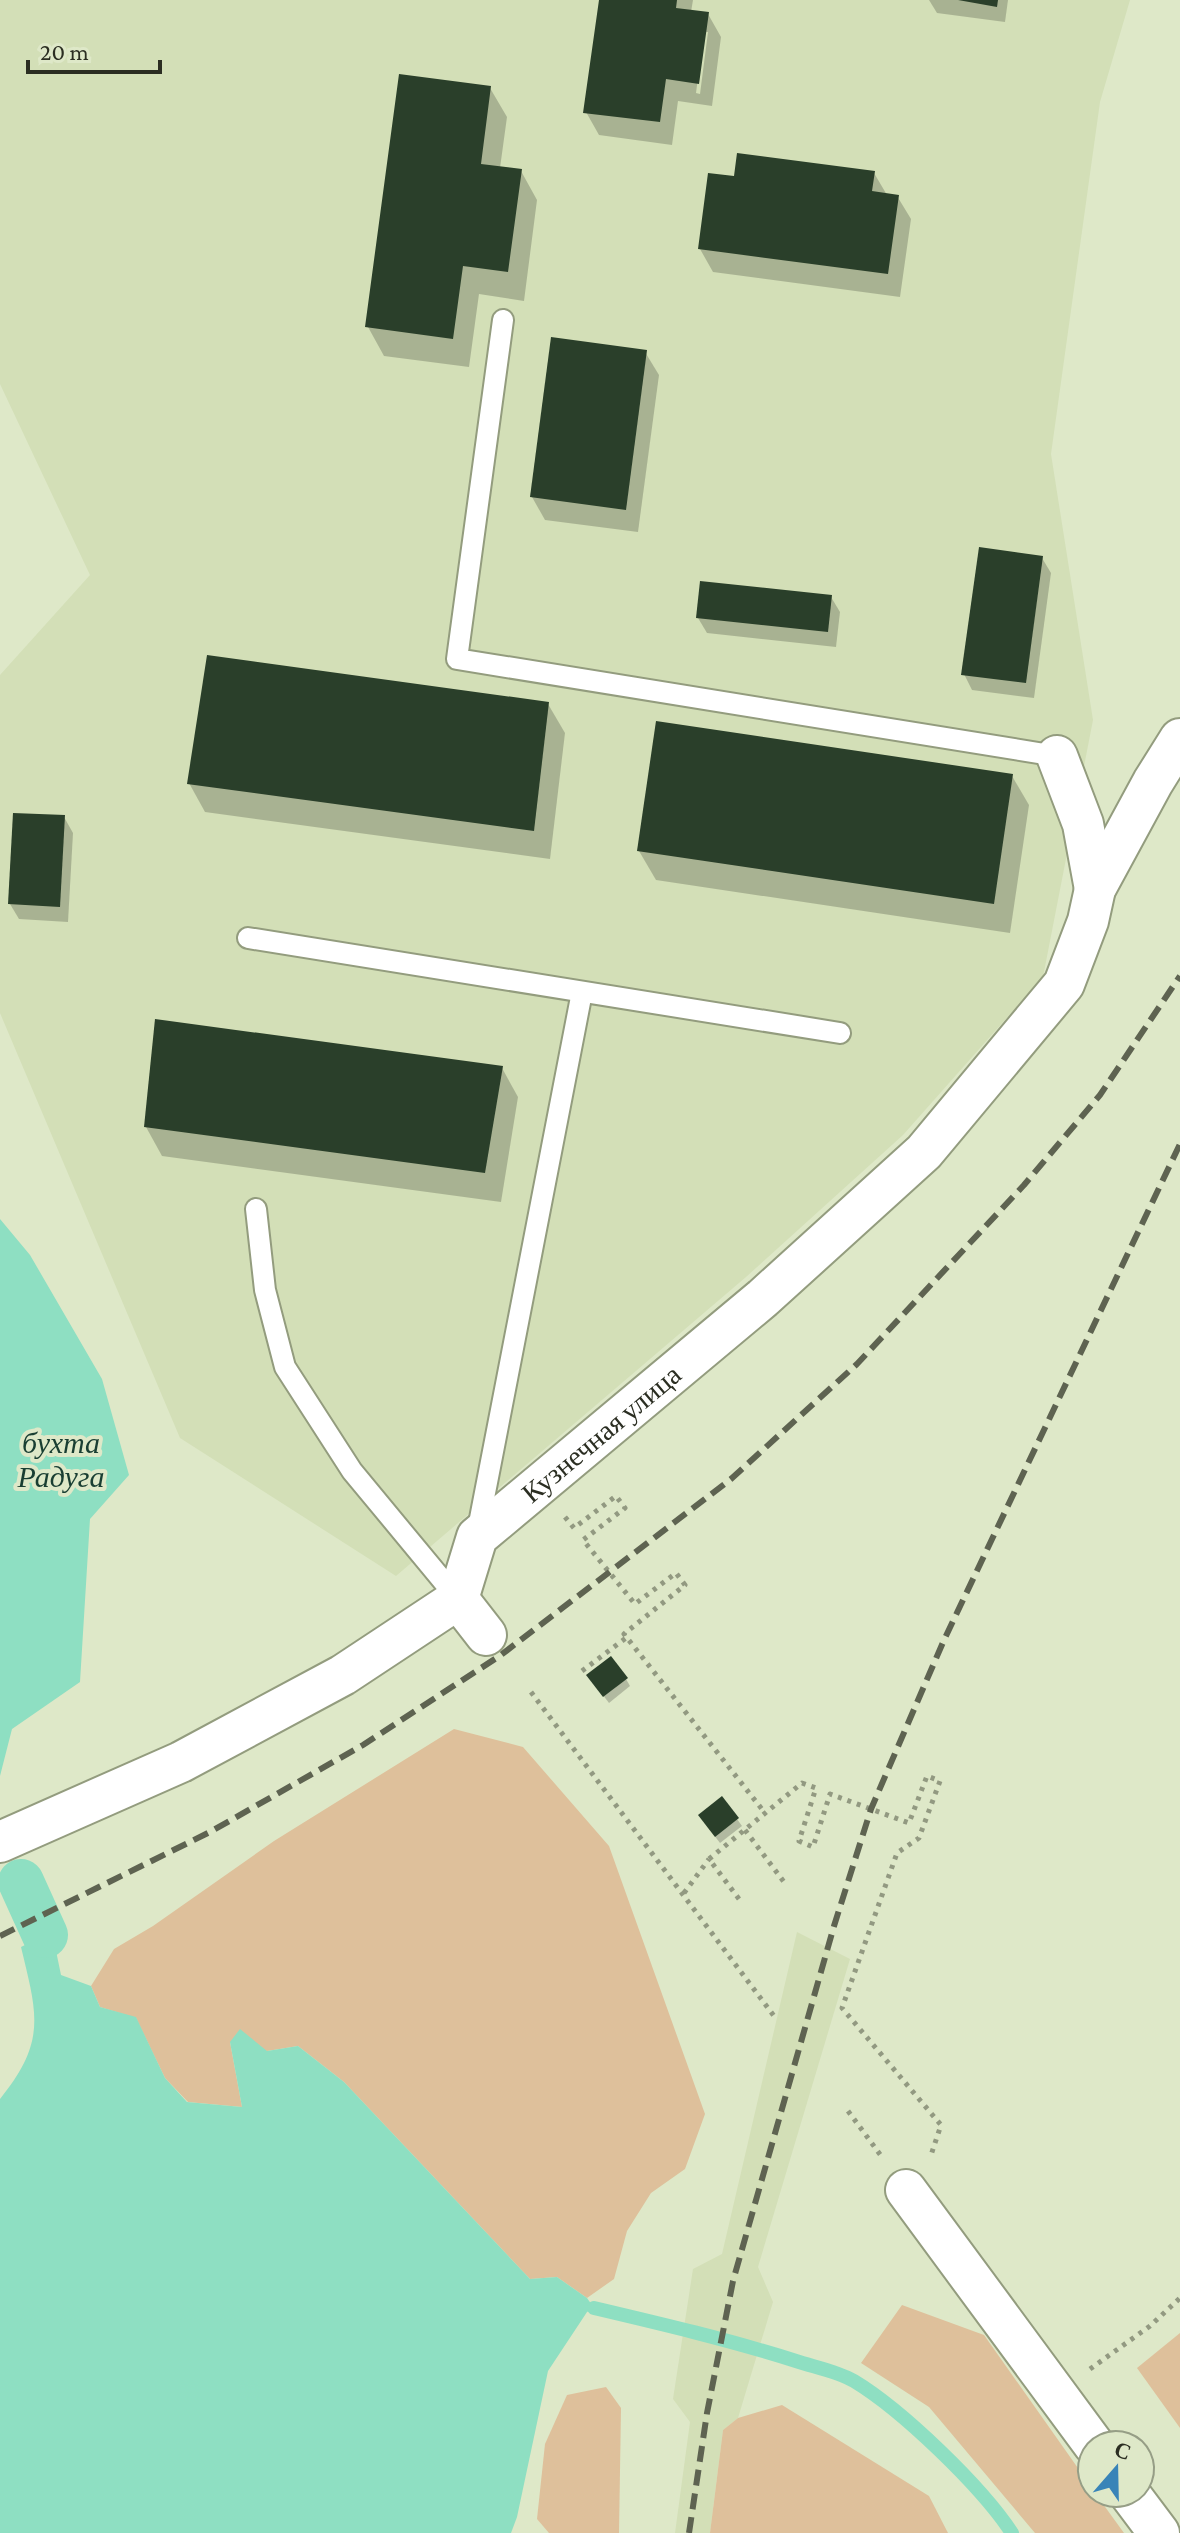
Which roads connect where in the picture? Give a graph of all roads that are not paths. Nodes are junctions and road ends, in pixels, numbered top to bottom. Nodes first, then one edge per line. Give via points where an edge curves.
1 (503, 320) dead end
2 (1180, 739) edge
3 (1057, 756) joint
4 (1095, 889) junction
5 (248, 938) dead end
6 (582, 992) junction
7 (840, 1033) dead end
8 (256, 1209) dead end
9 (477, 1537) junction
10 (458, 1599) junction
11 (486, 1635) dead end
12 (0, 1842) edge
13 (917, 2177) road end
14 (1083, 2429) edge
15 (1141, 2509) edge
16 (1159, 2533) edge

1 - 3 lane via 457,659
2 - 4 street, Кузнечная улица
3 - 4 street, Кузнечная улица via 1083,824
4 - 9 street, Кузнечная улица via 1064,984 924,1152 763,1298
5 - 6 lane
6 - 7 lane
6 - 9 lane
8 - 10 lane via 265,1290 285,1367 352,1471
9 - 10 street
10 - 11 street
10 - 12 street via 343,1675 181,1762
13 - 14 street
15 - 16 street

